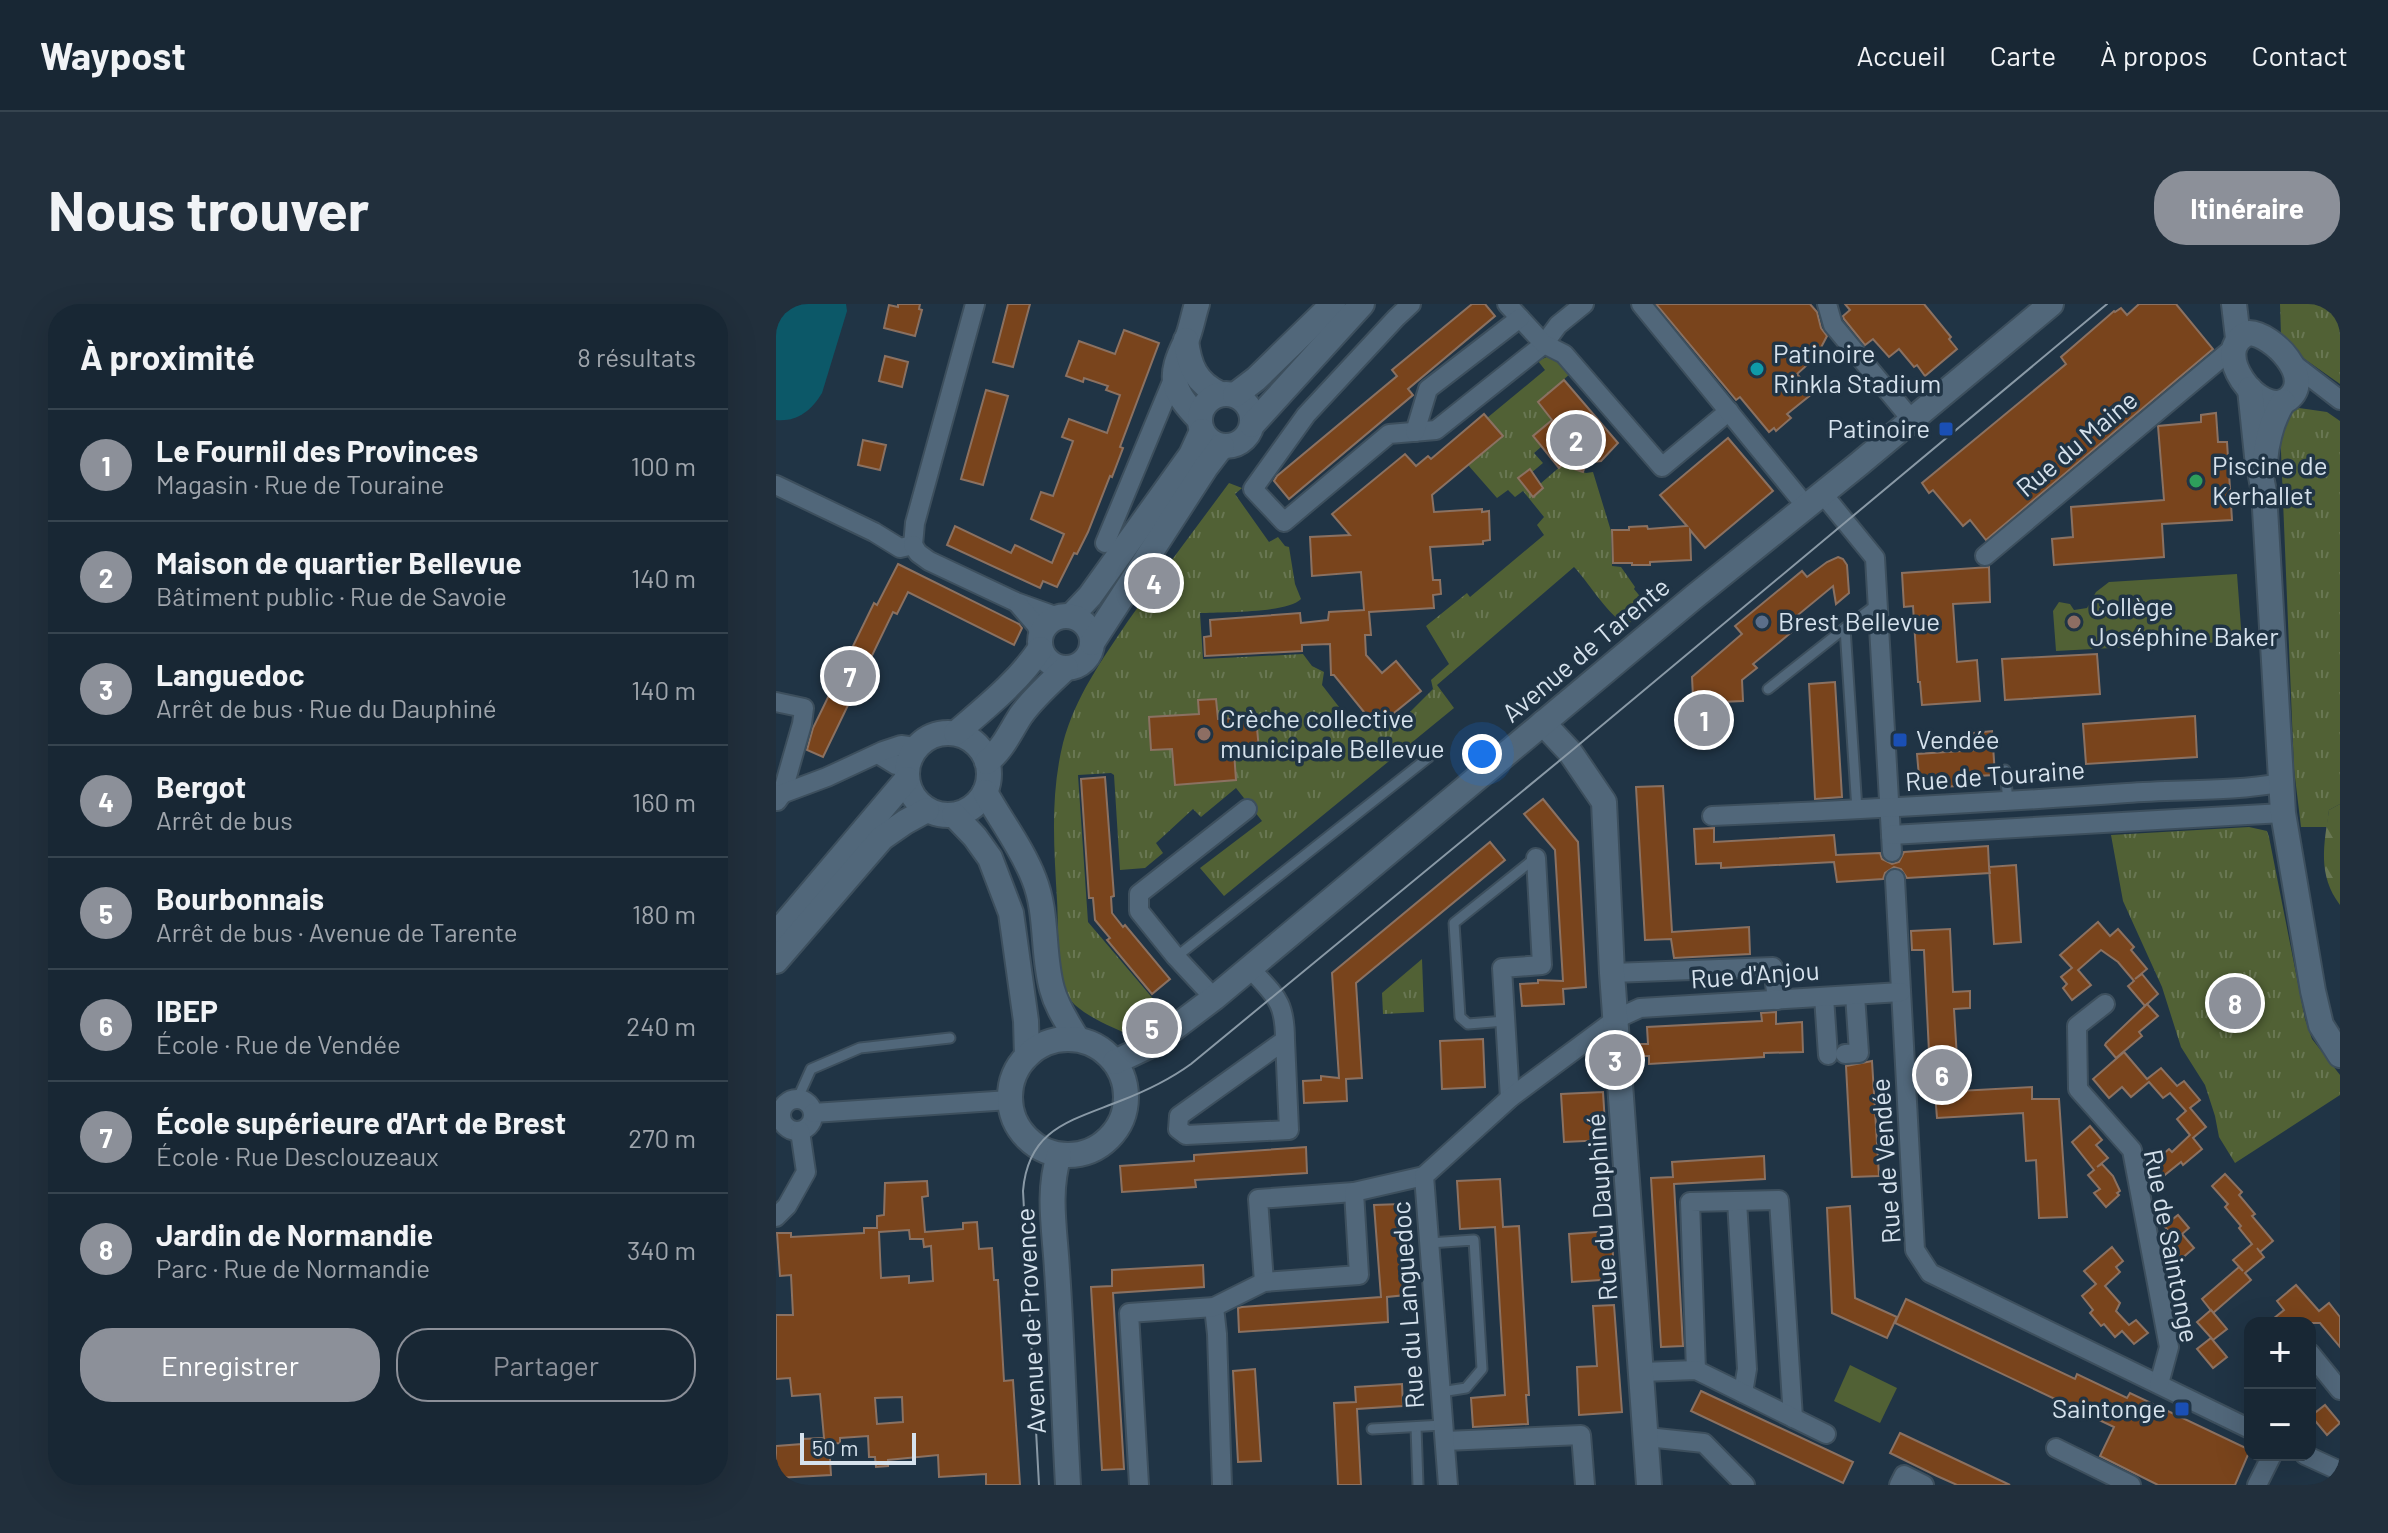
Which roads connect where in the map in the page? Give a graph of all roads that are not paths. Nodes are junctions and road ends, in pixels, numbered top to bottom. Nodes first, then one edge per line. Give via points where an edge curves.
1 (975, 304) edge
2 (1197, 304) edge
3 (1333, 304) edge
4 (1362, 304) edge
5 (1411, 304) edge
6 (1584, 304) edge
7 (1641, 304) edge
8 (2051, 304) edge
9 (2234, 304) edge
10 (1828, 305) edge
11 (1514, 311) edge
12 (1186, 340) junction
13 (1544, 344) junction
14 (2240, 362) junction
15 (2291, 362) junction
16 (1174, 377) junction
17 (1227, 394) junction
18 (2287, 399) junction
19 (1729, 411) junction
20 (1911, 419) junction
21 (1201, 425) junction
22 (1252, 425) junction
23 (1415, 432) junction
24 (1222, 446) junction
25 (776, 485) edge
26 (2264, 492) junction
27 (1813, 499) junction
28 (1105, 543) dead end
29 (913, 545) junction
30 (1985, 556) dead end
31 (1016, 602) junction
32 (1878, 603) junction
33 (1064, 617) junction
34 (1845, 628) junction
35 (1040, 642) junction
36 (1092, 643) junction
37 (1066, 668) junction
38 (1768, 689) dead end
39 (776, 702) edge
40 (1543, 723) junction
41 (956, 733) junction
42 (1429, 757) dead end
43 (987, 762) junction
44 (910, 764) junction
45 (2005, 770) dead end
46 (2280, 783) junction
47 (985, 792) junction
48 (778, 798) edge
49 (2008, 802) junction
50 (1890, 808) junction
51 (1247, 809) dead end
52 (927, 810) junction
53 (1857, 810) junction
54 (2283, 813) junction
55 (954, 815) junction
56 (1712, 816) dead end
57 (1536, 858) joint
58 (1895, 879) dead end
59 (776, 934) edge
60 (1176, 957) junction
61 (776, 961) edge
62 (1250, 968) junction
63 (1612, 973) junction
64 (1901, 992) junction
65 (1855, 995) junction
66 (1824, 997) junction
67 (1214, 998) junction
68 (1777, 1000) junction
69 (2105, 1004) dead end
70 (1616, 1019) junction
71 (1505, 1021) junction
72 (950, 1038) dead end
73 (1077, 1039) junction
74 (1285, 1040) junction
75 (2340, 1055) edge
76 (1027, 1056) junction
77 (1124, 1064) junction
78 (798, 1098) junction
79 (1510, 1098) junction
80 (1010, 1100) junction
81 (813, 1113) junction
82 (778, 1116) edge
83 (800, 1131) junction
84 (1059, 1155) junction
85 (1424, 1176) junction
86 (1354, 1192) junction
87 (1737, 1201) junction
88 (776, 1217) edge
89 (1429, 1243) junction
90 (1264, 1282) junction
91 (1214, 1307) junction
92 (2316, 1360) edge
93 (1696, 1370) junction
94 (1642, 1372) junction
95 (2159, 1384) junction
96 (2340, 1390) edge
97 (1441, 1392) junction
98 (1743, 1393) junction
99 (1793, 1418) junction
100 (2244, 1426) edge
101 (1416, 1427) junction
102 (1372, 1429) dead end
103 (1444, 1433) junction
104 (1826, 1434) dead end
105 (1647, 1437) junction
106 (2056, 1448) dead end
107 (2316, 1460) edge
108 (2269, 1461) edge
109 (2340, 1471) edge
110 (1068, 1485) edge
111 (1139, 1485) edge
112 (1222, 1485) edge
113 (1418, 1485) edge
114 (1448, 1485) edge
115 (1585, 1485) edge
116 (1649, 1485) edge
117 (1745, 1485) edge
118 (1899, 1485) edge
119 (1924, 1485) edge
120 (2131, 1485) edge
121 (2257, 1485) edge

1 - 29 street
2 - 12 street
3 - 17 street via 1256,379
4 - 22 street
5 - 23 street via 1306,415 1253,489 1284,522 1389,434
6 - 13 street
7 - 19 street
8 - 20 street, Avenue de Tarente
9 - 14 street
10 - 20 street via 1833,325
11 - 13 street
11 - 23 street via 1428,389
12 - 16 street
12 - 17 street via 1192,371
13 - 19 street via 1564,354 1662,467
13 - 23 street via 1436,430
14 - 15 street via 2249,333 2271,341
14 - 18 street via 2265,400
14 - 26 street
14 - 30 street, Rue du Maine via 2203,372
15 - 18 street via 2295,387
15 - 18 street via 2340,400
16 - 21 street via 1183,402
16 - 28 street
17 - 21 street via 1205,403
17 - 22 street via 1249,407
18 - 26 street via 2268,439
19 - 27 street
20 - 27 street, Avenue de Tarente
21 - 24 street via 1210,441
21 - 33 street via 1191,455 1090,596
22 - 24 street via 1238,443
24 - 36 street
25 - 29 street via 900,548
26 - 46 street
27 - 32 street via 1845,521 1875,558
27 - 40 street, Avenue de Tarente
29 - 31 street via 929,561
31 - 33 street
31 - 35 street via 1036,625
32 - 34 lane
32 - 50 street
33 - 35 street via 1049,623
33 - 36 street via 1083,623
34 - 38 lane
34 - 53 lane
35 - 37 street via 1045,658
35 - 41 street via 1028,668
36 - 37 street via 1082,663
37 - 43 street via 1037,696
39 - 48 street via 804,708
40 - 62 street, Avenue de Tarente
40 - 63 street, Rue du Dauphiné via 1604,802
41 - 43 street via 976,743
41 - 44 street via 935,735
42 - 60 lane
43 - 47 street
44 - 48 street via 901,745
44 - 52 street via 913,797
44 - 59 street
45 - 49 lane
46 - 49 street, Rue de Touraine
46 - 54 street
47 - 55 street via 972,807
47 - 73 street via 1034,879 1052,989
49 - 50 street, Rue de Touraine
50 - 53 street, Rue de Touraine
50 - 54 street, Rue de Touraine via 1892,844
51 - 60 street via 1139,894 1139,911
52 - 55 street
52 - 61 street via 882,838
53 - 56 street, Rue de Touraine
54 - 75 street via 2321,1025
55 - 76 street via 990,858 1011,913
57 - 71 street via 1542,965 1502,968
57 - 71 lane via 1454,923 1460,1017 1468,1024
58 - 64 street, Rue de Vendée
60 - 67 street
62 - 67 street, Avenue de Tarente
62 - 74 street via 1277,999 1285,1017
63 - 68 street via 1773,967
63 - 70 street, Rue du Dauphiné
64 - 65 street, Rue d'Anjou
64 - 95 street, Rue de Vendée via 1915,1250 1930,1273
65 - 66 street, Rue d'Anjou
65 - 66 street via 1859,1053 1836,1054
66 - 68 street, Rue d'Anjou
67 - 77 street, Avenue de Tarente
68 - 70 street, Rue d'Anjou via 1640,1008
69 - 95 street, Rue de Saintonge via 2077,1026 2078,1089 2132,1150 2169,1347
70 - 79 street, Rue du Languedoc
70 - 94 street, Rue du Dauphiné
71 - 79 street
72 - 78 lane via 860,1048 811,1069
73 - 76 street via 1050,1041
73 - 77 street
74 - 74 street via 1179,1116 1178,1129 1186,1135 1289,1130
76 - 80 street via 1011,1084
77 - 84 street via 1126,1107 1120,1124 1094,1150
78 - 81 street
78 - 82 street via 786,1103
79 - 85 street, Rue du Languedoc
80 - 81 street
80 - 84 street via 1016,1123 1030,1141
81 - 83 street via 811,1123
82 - 83 street via 787,1127
83 - 88 street via 806,1172
84 - 110 street, Avenue de Provence via 1053,1171 1052,1217
85 - 86 street
85 - 89 street, Rue du Languedoc
86 - 90 street via 1359,1275
86 - 90 street via 1258,1199
87 - 93 street via 1690,1202
87 - 98 street via 1747,1369
87 - 99 street via 1779,1200
89 - 97 street, Rue du Languedoc
89 - 97 lane via 1474,1240 1482,1369 1466,1388
90 - 91 street
91 - 111 street via 1129,1313
91 - 112 street
92 - 96 street
93 - 94 street
93 - 98 street
94 - 105 street, Rue du Dauphiné
95 - 100 street, Rue de Vendée
97 - 103 street, Rue du Languedoc
98 - 99 street
99 - 104 street
101 - 102 lane
101 - 103 lane
101 - 113 lane
103 - 114 street, Rue du Languedoc
103 - 115 street via 1581,1435
105 - 116 street, Rue du Dauphiné
105 - 117 street via 1704,1443
106 - 120 street
107 - 109 street
108 - 121 street
118 - 119 street via 1904,1475

